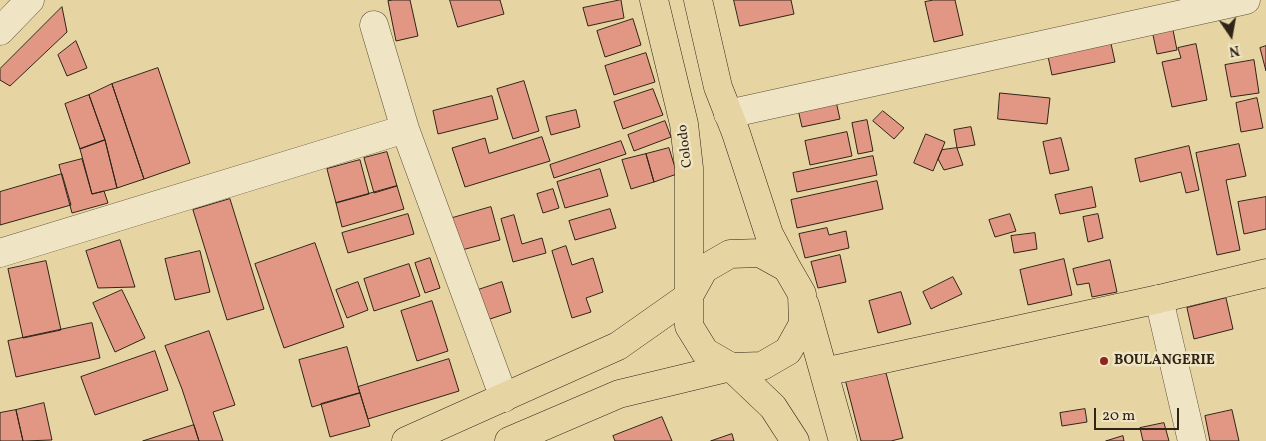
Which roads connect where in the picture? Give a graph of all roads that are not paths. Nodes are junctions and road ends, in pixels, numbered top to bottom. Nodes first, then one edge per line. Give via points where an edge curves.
1 (30, 0) edge
2 (654, 0) edge
3 (698, 0) edge
4 (1246, 0) edge
5 (374, 25) dead end
6 (0, 31) edge
7 (728, 114) junction
8 (405, 129) junction
9 (0, 253) edge
10 (786, 268) junction
11 (1266, 273) edge
12 (802, 294) junction
13 (689, 296) junction
14 (1159, 299) junction
15 (731, 366) junction
16 (824, 372) junction
17 (504, 398) junction
18 (513, 440) edge
19 (406, 441) edge
20 (795, 441) edge
21 (843, 441) edge
22 (1192, 441) edge

1 - 6 street
2 - 13 main road, Colodo via 684,124 689,168
3 - 7 main road via 718,88
4 - 7 street
5 - 8 street
7 - 10 main road via 769,234
8 - 9 street
8 - 17 street
10 - 12 main road
10 - 13 main road via 760,253 730,254 704,269
11 - 14 main road
12 - 15 main road via 803,324 788,351 762,366
12 - 16 main road
13 - 15 main road via 689,326 705,352
13 - 17 main road via 618,346
14 - 16 main road
14 - 22 street
15 - 18 main road via 619,394
15 - 20 main road via 773,407
16 - 21 main road
17 - 19 main road

